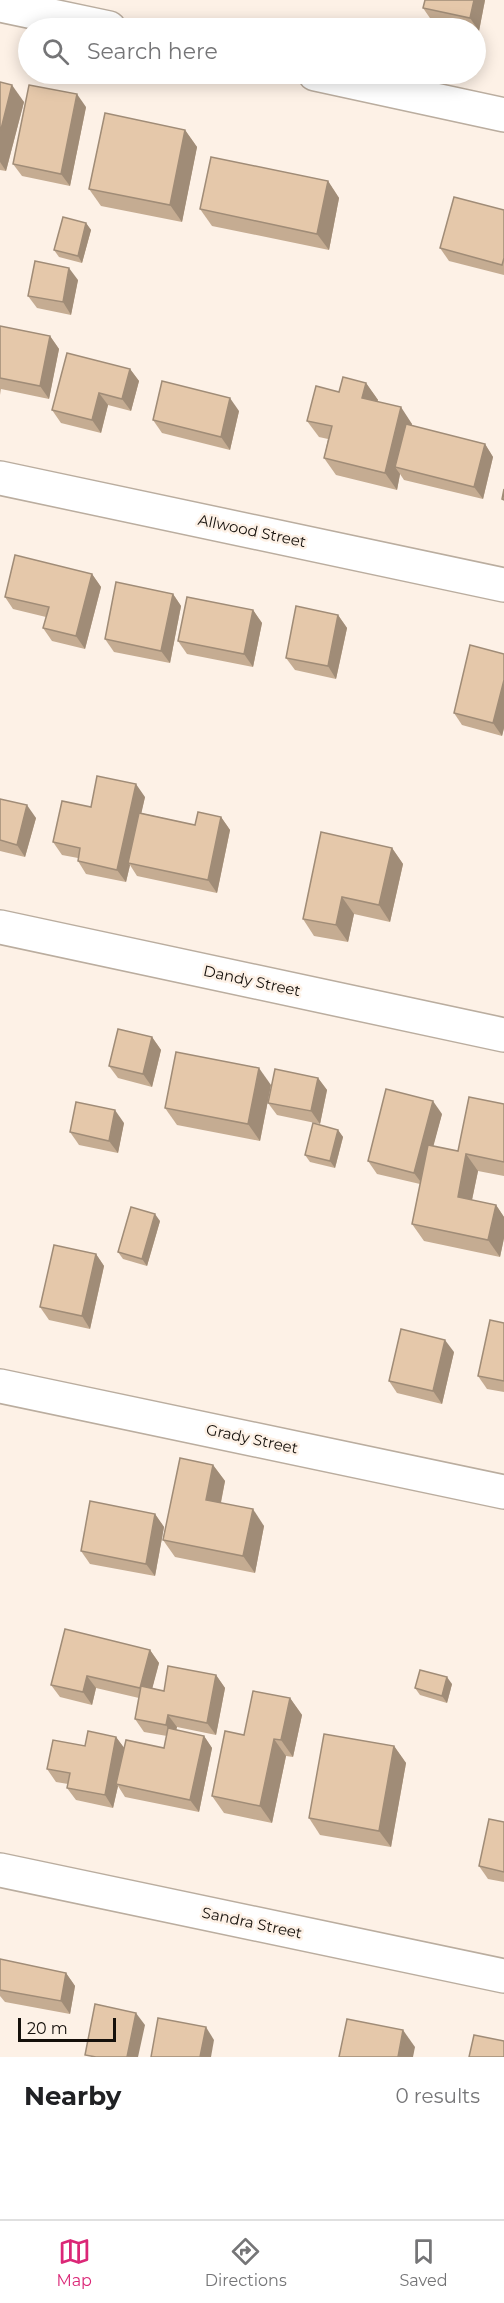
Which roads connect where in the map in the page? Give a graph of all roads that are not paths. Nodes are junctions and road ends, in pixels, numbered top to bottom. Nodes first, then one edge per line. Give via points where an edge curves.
1 (0, 5) edge
2 (62, 18) edge
3 (361, 84) edge
4 (504, 115) edge
5 (0, 478) edge
6 (504, 585) edge
7 (0, 927) edge
8 (504, 1035) edge
9 (0, 1386) edge
10 (504, 1492) edge
11 (0, 1870) edge
12 (504, 1976) edge

1 - 2 street
3 - 4 street
5 - 6 street, Allwood Street
7 - 8 street, Dandy Street
9 - 10 street, Grady Street
11 - 12 street, Sandra Street

